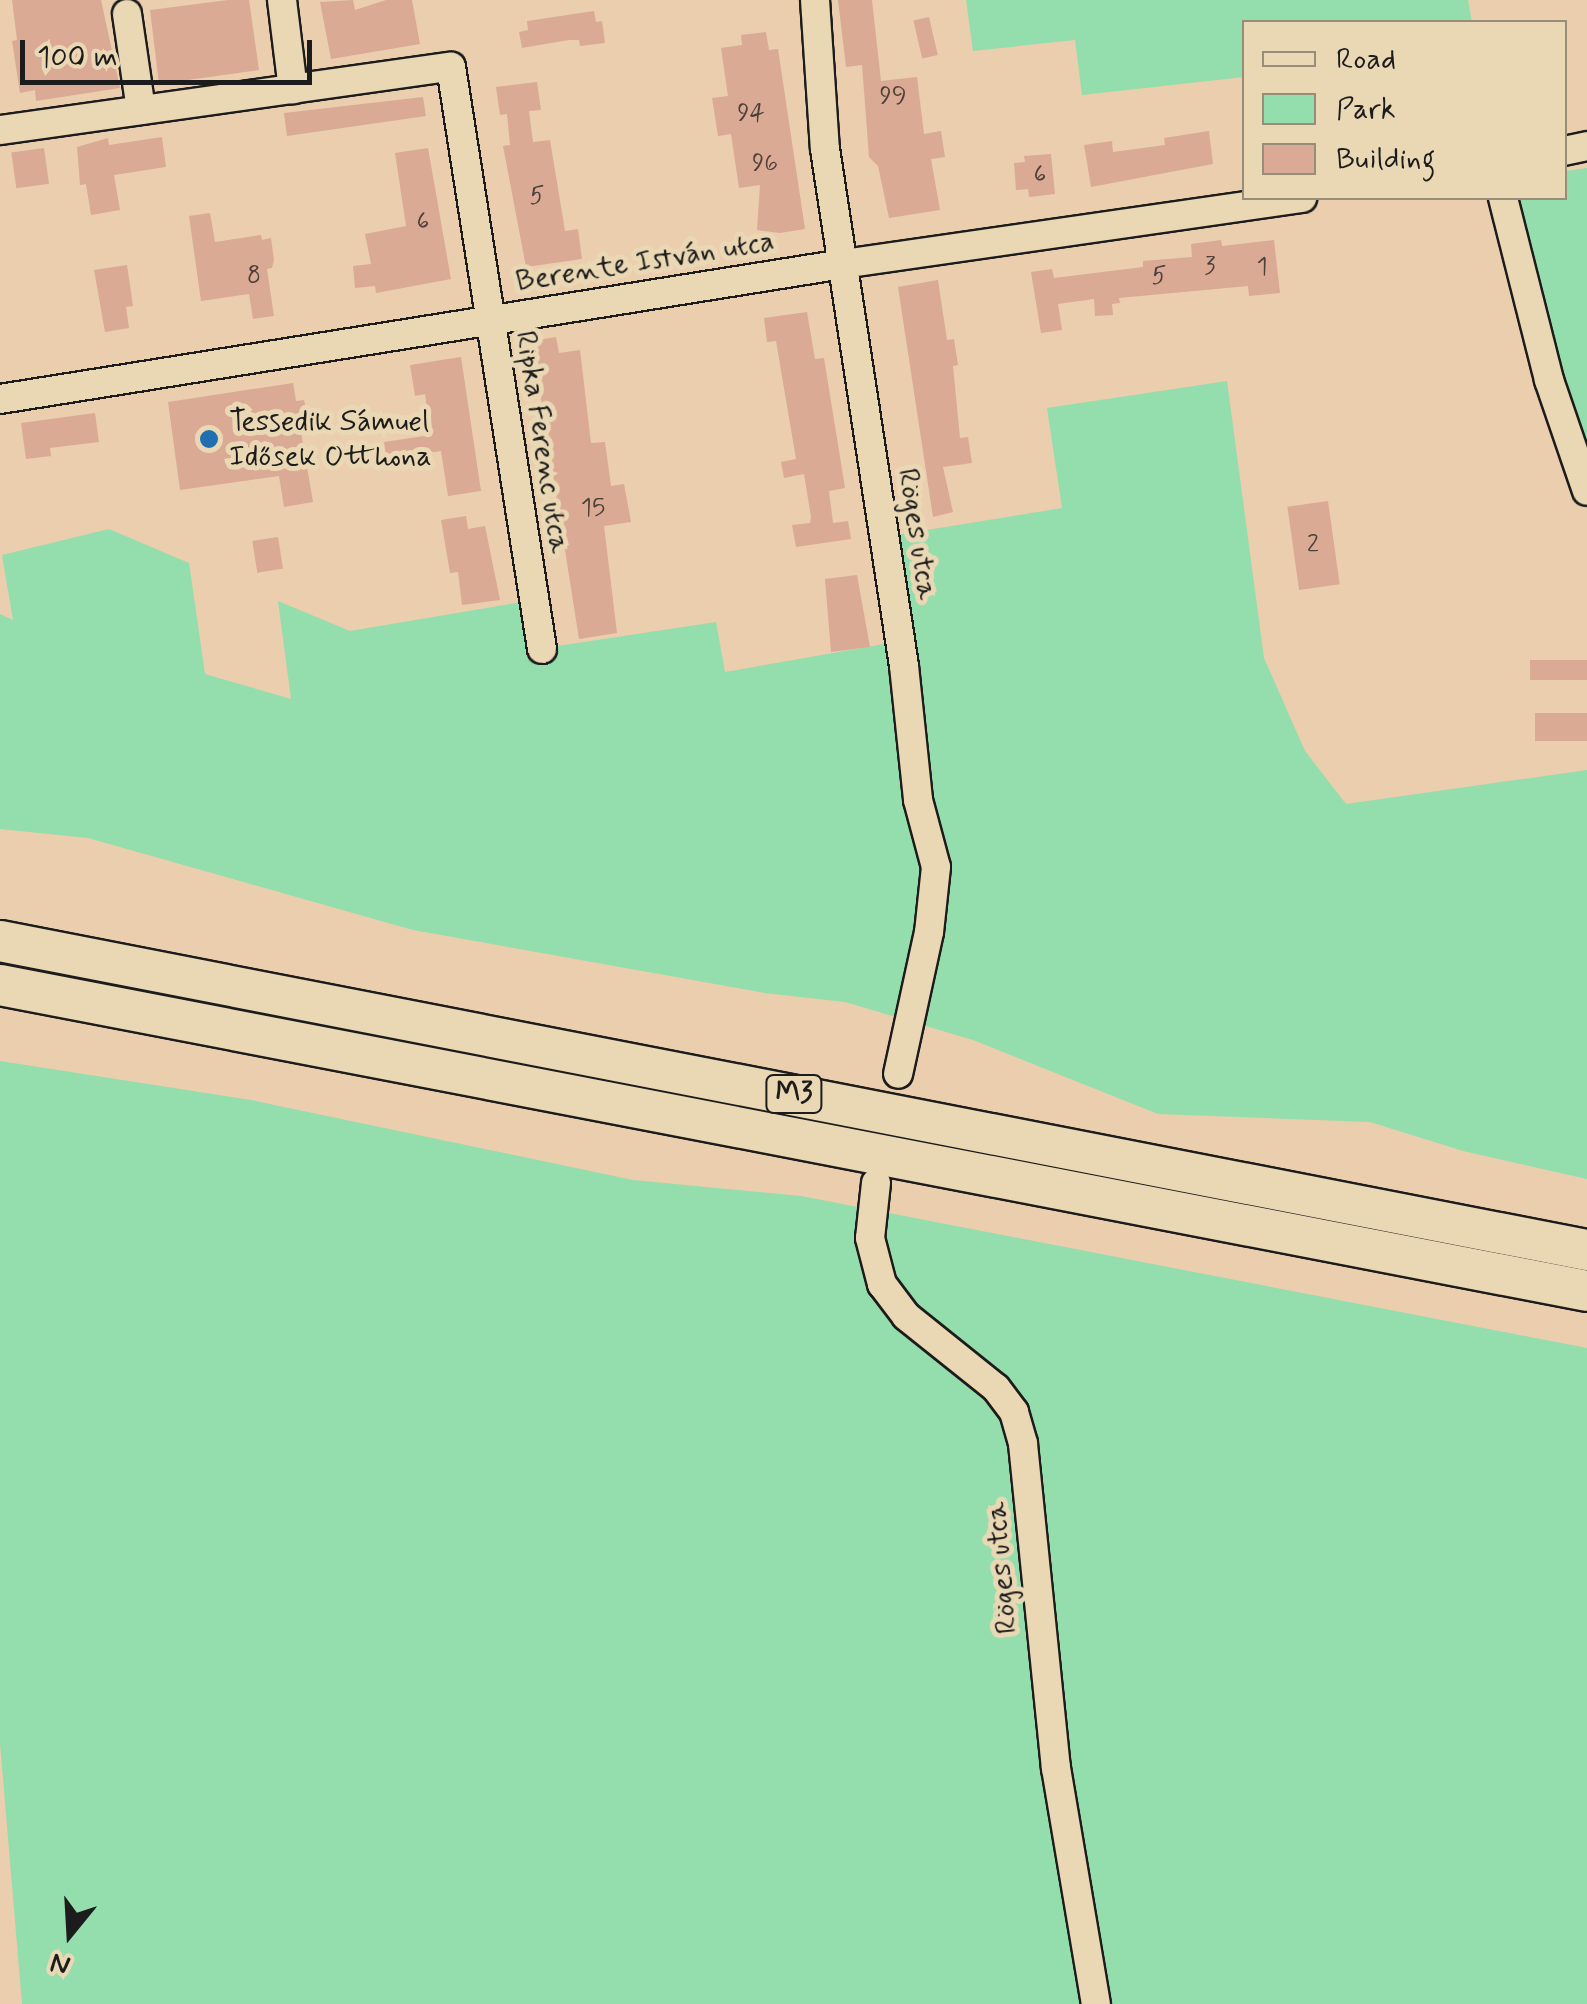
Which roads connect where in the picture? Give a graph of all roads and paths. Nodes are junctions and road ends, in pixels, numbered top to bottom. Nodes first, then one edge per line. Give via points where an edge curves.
1 (282, 0) edge
2 (815, 0) edge
3 (127, 14) dead end
4 (294, 89) junction
5 (140, 110) junction
6 (0, 130) edge
7 (1288, 200) edge
8 (1504, 200) edge
9 (843, 264) junction
10 (489, 320) junction
11 (0, 399) edge
12 (1587, 490) edge
13 (542, 649) dead end
14 (0, 941) edge
15 (0, 986) edge
16 (898, 1074) dead end
17 (876, 1183) dead end
18 (1587, 1250) edge
19 (1587, 1291) edge
20 (1096, 2004) edge

1 - 4 street
2 - 9 street, Röges utca via 825,149
3 - 5 street
4 - 5 street
4 - 10 street, Ripka Ferenc utca via 451,67
5 - 6 street
7 - 9 street, Berente István utca
8 - 12 street via 1549,380
9 - 10 street, Berente István utca
9 - 16 street, Röges utca via 918,800 936,868
10 - 11 street, Berente István utca
10 - 13 street, Ripka Ferenc utca
14 - 18 highway, M3
15 - 19 highway, M3
17 - 20 street, Röges utca via 870,1238 882,1284 906,1316 1005,1398 1023,1444 1056,1768

